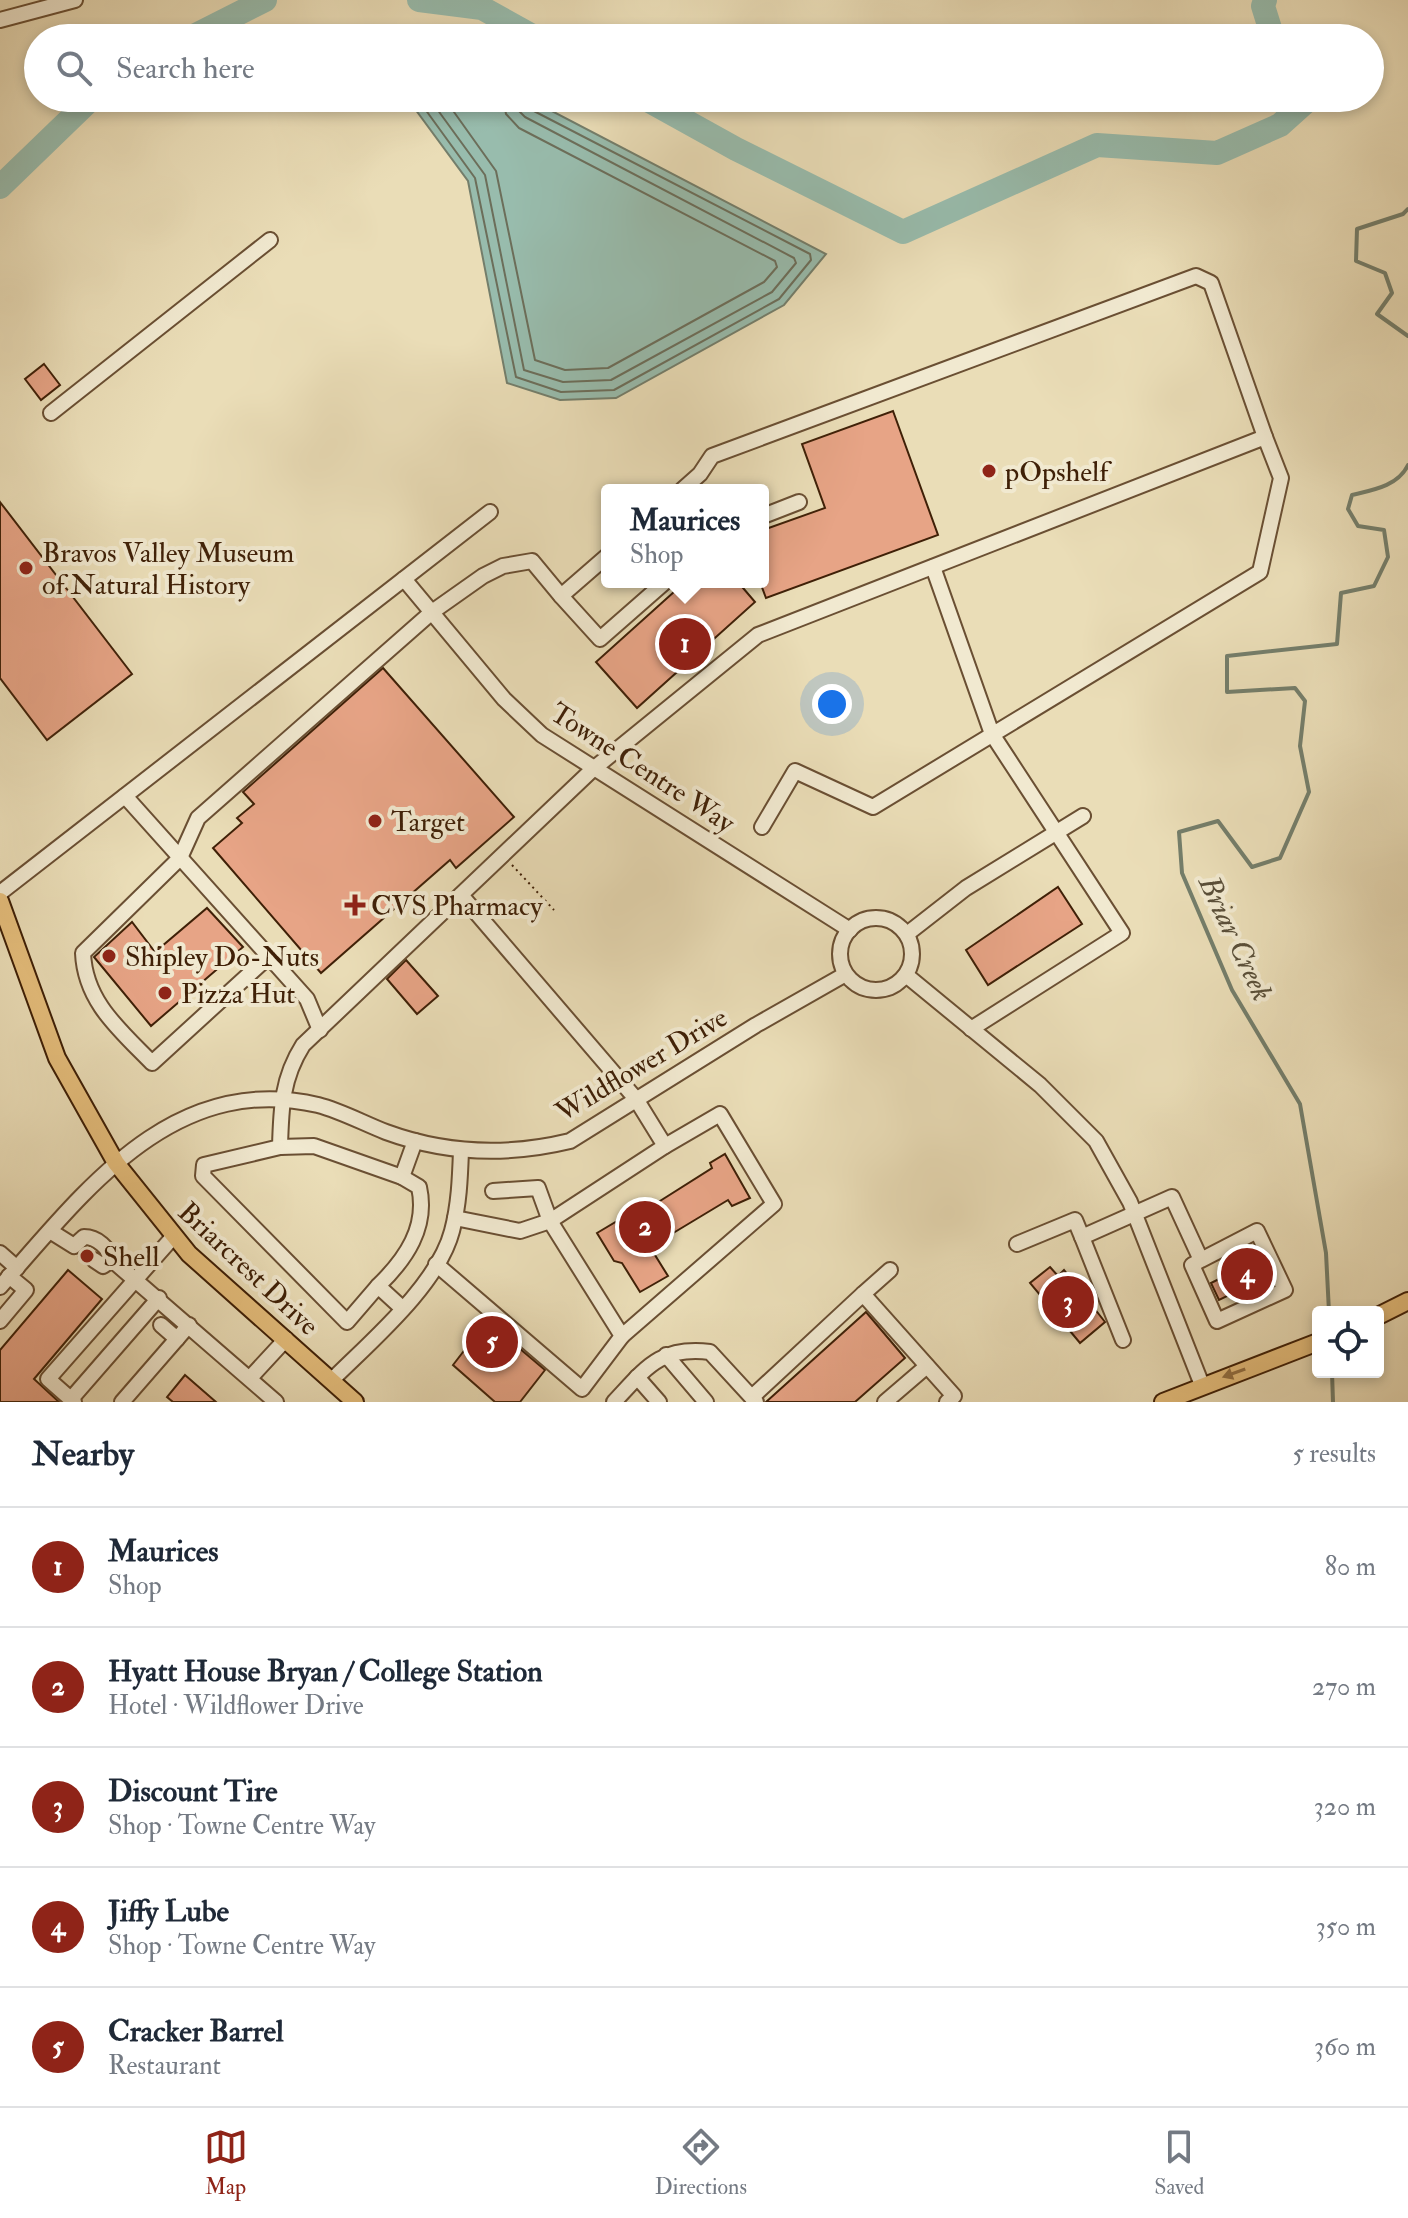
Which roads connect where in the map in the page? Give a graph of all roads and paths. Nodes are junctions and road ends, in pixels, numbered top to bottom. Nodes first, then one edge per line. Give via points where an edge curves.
1 (75, 0) edge
2 (0, 20) edge
3 (270, 240) dead end
4 (51, 413) dead end
5 (1265, 437) junction
6 (688, 484) edge
7 (799, 502) dead end
8 (490, 512) dead end
9 (769, 514) edge
10 (601, 561) edge
11 (933, 567) junction
12 (404, 579) junction
13 (658, 588) edge
14 (561, 596) junction
15 (432, 612) junction
16 (992, 734) junction
17 (592, 770) junction
18 (125, 796) junction
19 (1083, 816) dead end
20 (762, 827) dead end
21 (1055, 833) junction
22 (503, 855) junction
23 (180, 858) junction
24 (0, 893) edge
25 (461, 895) junction
26 (0, 901) edge
27 (554, 910) dead end
28 (850, 930) junction
29 (907, 934) junction
30 (268, 957) junction
31 (844, 975) junction
32 (906, 975) junction
33 (971, 1029) junction
34 (320, 1030) junction
35 (636, 1099) junction
36 (281, 1101) junction
37 (415, 1141) junction
38 (665, 1146) junction
39 (280, 1147) junction
40 (461, 1151) junction
41 (116, 1163) junction
42 (402, 1177) junction
43 (493, 1191) dead end
44 (1135, 1214) junction
45 (455, 1218) junction
46 (550, 1221) junction
47 (50, 1231) junction
48 (173, 1237) junction
49 (1082, 1237) junction
50 (1017, 1244) dead end
51 (0, 1253) edge
52 (94, 1260) tunnel mouth
53 (112, 1260) junction
54 (1201, 1260) junction
55 (436, 1264) junction
56 (890, 1270) dead end
57 (9, 1277) edge
58 (136, 1277) junction
59 (378, 1286) junction
60 (863, 1294) junction
61 (159, 1298) junction
62 (1408, 1301) edge
63 (402, 1308) junction
64 (1384, 1313) edge
65 (155, 1319) junction
66 (0, 1321) edge
67 (189, 1325) junction
68 (622, 1336) junction
69 (177, 1339) junction
70 (286, 1339) junction
71 (1123, 1340) dead end
72 (1312, 1344) edge
73 (666, 1355) junction
74 (927, 1366) junction
75 (637, 1377) junction
76 (250, 1378) junction
77 (332, 1380) junction
78 (1202, 1385) junction
79 (754, 1400) edge
80 (73, 1401) edge
81 (122, 1402) edge
82 (276, 1402) edge
83 (355, 1402) edge
84 (614, 1402) edge
85 (659, 1402) edge
86 (706, 1402) edge
87 (885, 1402) edge
88 (947, 1402) edge
89 (1163, 1402) edge

1 - 2 street
3 - 4 street
5 - 6 street via 1211,283 1196,276 712,456
5 - 11 street
5 - 16 street via 1281,478 1260,572
7 - 9 street
8 - 12 street
10 - 14 street
11 - 16 street
11 - 17 street via 758,635
12 - 15 street, Towne Centre Way
12 - 18 street
13 - 14 street via 600,639
14 - 15 street via 532,561 483,576
15 - 17 street, Towne Centre Way via 504,699 542,735
15 - 23 street via 198,818
16 - 20 street via 873,807 795,771
16 - 21 street
17 - 22 street
17 - 28 street, Towne Centre Way
18 - 23 street
18 - 24 street
19 - 21 street
21 - 29 street via 966,888
21 - 33 street via 1122,933
22 - 25 street
22 - 27 path
23 - 30 street
23 - 30 street via 83,953 84,975 108,1017 152,1063
25 - 34 street
25 - 35 street
26 - 41 main road, Briarcrest Drive via 57,1058
28 - 29 street via 862,920 880,919 896,922
28 - 31 street via 838,956
29 - 32 street via 913,948
30 - 34 street via 307,999
31 - 32 street via 872,990 895,985
31 - 35 street, Wildflower Drive
32 - 33 street
33 - 44 street via 1040,1085 1096,1141
34 - 36 street via 287,1069
35 - 38 street
35 - 40 street, Wildflower Drive via 570,1141 542,1148
36 - 37 street, Wildflower Drive via 318,1105
36 - 39 street
36 - 41 street, Wildflower Drive via 240,1102 190,1114
37 - 40 street, Wildflower Drive
37 - 42 street
38 - 46 street
38 - 68 street via 720,1114 774,1204
39 - 42 street via 314,1146
39 - 59 street via 204,1165 203,1176 347,1322
40 - 45 street
41 - 47 street, Wildflower Drive
41 - 48 main road, Briarcrest Drive
42 - 59 street via 419,1187 421,1219 398,1266
43 - 46 street via 538,1188
44 - 49 street
44 - 54 street via 1172,1197
44 - 78 street
45 - 46 street via 520,1231
45 - 55 street
46 - 68 street
47 - 53 street via 78,1248 90,1237 110,1251
47 - 57 street, Wildflower Drive
48 - 58 street
48 - 70 main road, Briarcrest Drive
49 - 50 street via 1075,1220
49 - 71 street
51 - 57 street
52 - 53 street via 103,1266
53 - 58 street
54 - 54 street via 1257,1231 1285,1290 1217,1321 1192,1265
55 - 63 street
55 - 68 street via 582,1389
56 - 60 street
57 - 66 street via 26,1290
58 - 61 street
58 - 80 street via 48,1379
59 - 63 street
60 - 74 street
60 - 79 street
61 - 65 street
61 - 67 street
62 - 64 main road
63 - 77 street
65 - 69 street
65 - 80 street
67 - 69 street
67 - 76 street
69 - 81 street
70 - 76 street
70 - 77 main road, Briarcrest Drive
72 -> 78 main road
73 - 75 street
73 - 79 street via 680,1349 710,1352
73 - 86 street
74 - 87 street
74 - 88 street via 954,1396
75 - 84 street
75 - 85 street
76 - 82 street
77 - 83 main road, Briarcrest Drive
78 - 89 main road

